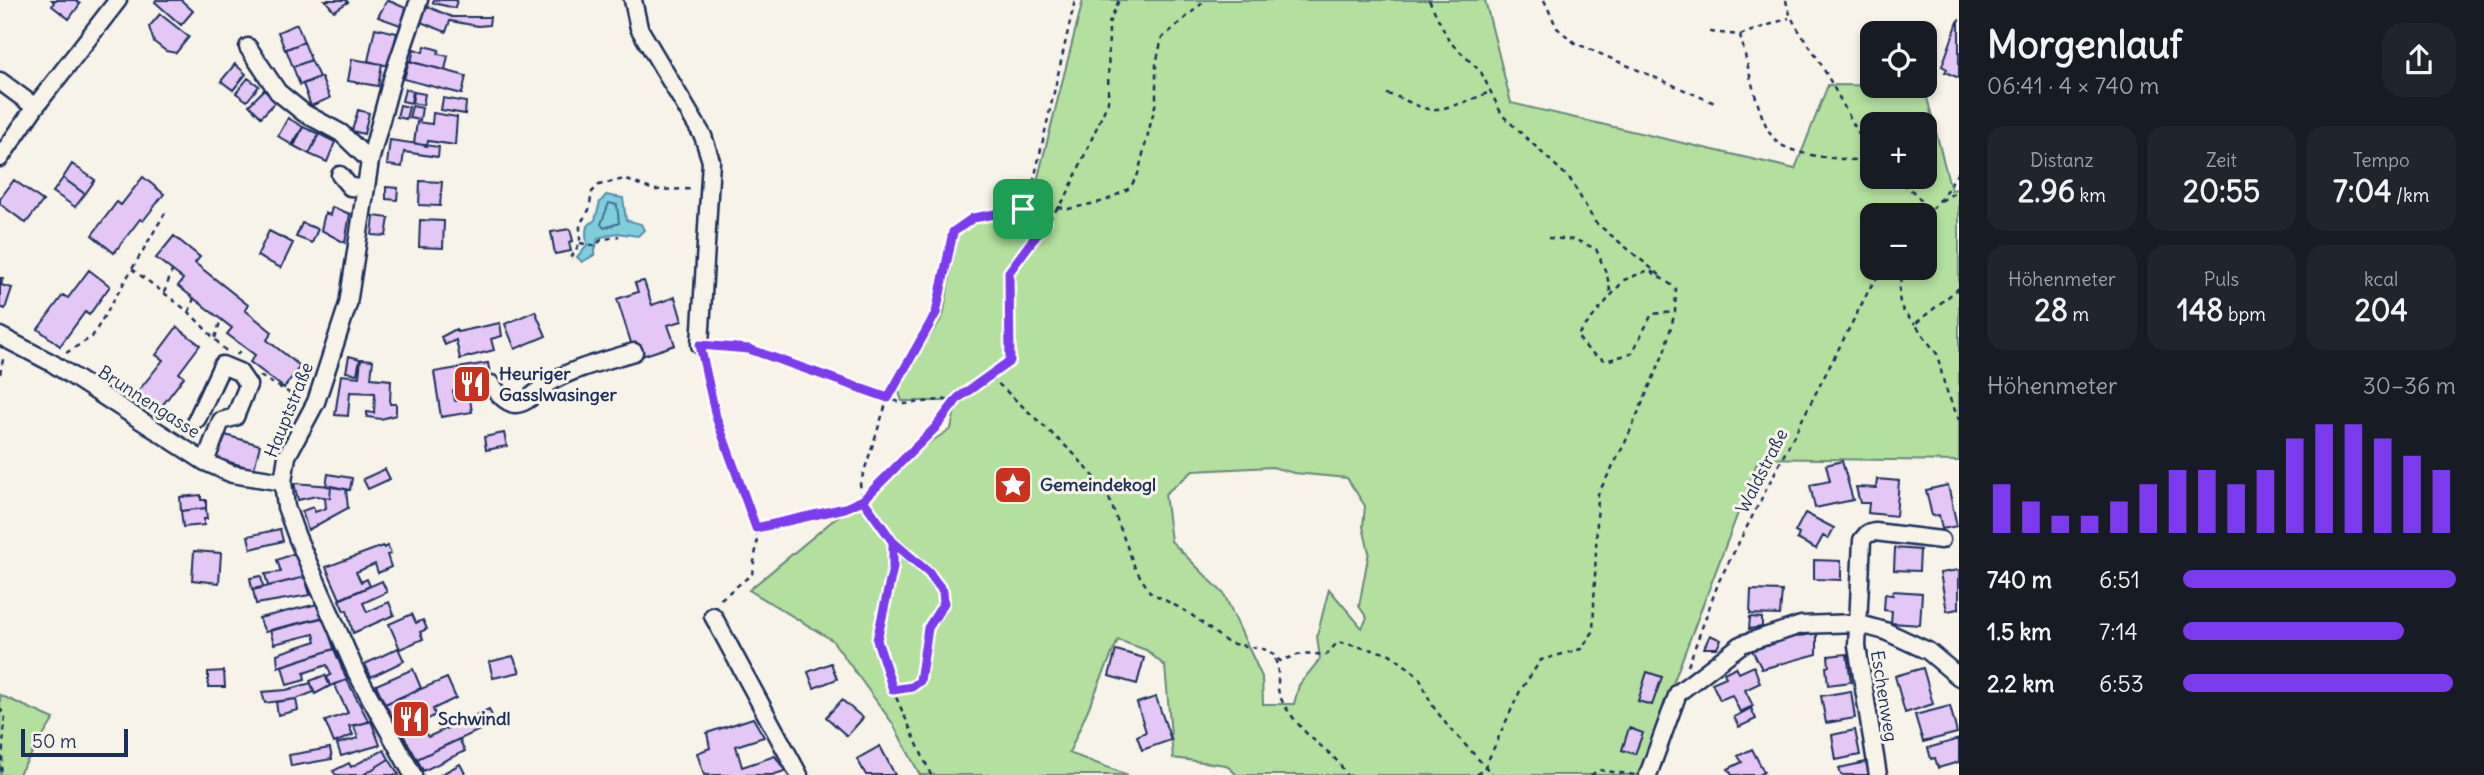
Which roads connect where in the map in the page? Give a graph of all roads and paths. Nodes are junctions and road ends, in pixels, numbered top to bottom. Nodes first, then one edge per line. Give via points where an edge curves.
1 (118, 0) edge
2 (419, 0) edge
3 (633, 0) edge
4 (1075, 0) edge
5 (1119, 0) edge
6 (1206, 0) edge
7 (1429, 0) edge
8 (1544, 0) edge
9 (1786, 0) edge
10 (1789, 18) junction
11 (1710, 32) dead end
12 (1740, 35) junction
13 (247, 47) dead end
14 (0, 81) edge
15 (1491, 92) junction
16 (1387, 94) dead end
17 (1717, 104) dead end
18 (35, 107) junction
19 (1860, 136) edge
20 (0, 158) edge
21 (370, 161) junction
22 (1860, 161) edge
23 (1959, 171) edge
24 (340, 175) dead end
25 (366, 188) junction
26 (691, 189) dead end
27 (1910, 189) edge
28 (1959, 190) edge
29 (1921, 203) edge
30 (1938, 203) joint
31 (1028, 206) junction
32 (1058, 207) junction
33 (165, 213) dead end
34 (1046, 222) junction
35 (619, 236) dead end
36 (1548, 238) dead end
37 (580, 243) junction
38 (570, 258) dead end
39 (132, 269) junction
40 (172, 271) dead end
41 (1875, 280) edge
42 (1900, 280) edge
43 (1675, 288) junction
44 (1959, 288) edge
45 (164, 293) junction
46 (1611, 295) junction
47 (194, 298) dead end
48 (189, 312) junction
49 (1675, 312) junction
50 (221, 319) dead end
51 (1916, 324) junction
52 (215, 338) junction
53 (4, 339) edge
54 (700, 345) junction
55 (634, 352) dead end
56 (228, 353) dead end
57 (52, 363) junction
58 (253, 371) dead end
59 (0, 374) edge
60 (266, 374) dead end
61 (262, 377) junction
62 (991, 377) junction
63 (491, 384) dead end
64 (298, 398) dead end
65 (888, 398) junction
66 (958, 398) junction
67 (197, 419) dead end
68 (1959, 420) edge
69 (205, 462) junction
70 (283, 482) junction
71 (863, 500) junction
72 (756, 528) junction
73 (1941, 540) dead end
74 (893, 542) junction
75 (713, 616) joint
76 (1856, 623) junction
77 (1273, 657) junction
78 (1687, 668) dead end
79 (1959, 677) edge
80 (893, 690) junction
81 (0, 708) edge
82 (1486, 765) junction
83 (1, 775) edge
84 (413, 775) edge
85 (799, 775) edge
86 (931, 775) edge
87 (1346, 775) edge
88 (1477, 775) edge
89 (1493, 775) edge
90 (1591, 775) edge
91 (1638, 775) edge
92 (1648, 775) edge
93 (1878, 775) edge

1 - 18 street
2 - 21 street, Hauptstraße
3 - 54 street via 639,28 703,136 711,161
4 - 31 path
5 - 32 path via 1109,23 1108,102
6 - 32 path via 1162,38 1156,64 1156,102 1138,174 1130,188 1105,201
7 - 15 path via 1449,41 1481,72
8 - 17 path via 1557,28 1576,43
9 - 10 path
10 - 12 path
10 - 19 path
11 - 12 path
12 - 22 path via 1765,127 1779,145 1811,155
13 - 21 street via 278,92 341,133
14 - 18 street
15 - 16 path via 1427,110
15 - 43 path via 1502,115 1570,179 1595,222
18 - 20 street
21 - 25 street, Hauptstraße
23 - 30 path
24 - 25 street via 350,187
25 - 70 street, Hauptstraße via 348,304 316,402 287,456
26 - 37 path via 654,190 624,179 599,185 580,224
27 - 29 path
28 - 30 path
31 - 34 path
31 - 65 path via 973,218 953,232 936,313
32 - 34 path
33 - 39 path
34 - 62 path via 1009,272 1010,361
35 - 37 path via 601,240 596,246
36 - 46 path via 1576,240 1595,249
37 - 38 path
39 - 45 path
39 - 57 path via 92,337
40 - 45 path
41 - 78 path, Waldstraße via 1719,581
42 - 51 path via 1897,296 1905,315
43 - 46 path via 1649,270 1624,280
43 - 49 path
44 - 51 path
45 - 48 path
46 - 49 path via 1577,336 1590,352 1606,361 1632,353 1652,314
47 - 48 path
48 - 52 path
49 - 82 path via 1664,353 1598,494 1593,632 1581,649 1541,660 1520,691
50 - 52 path
51 - 68 path via 1937,355
52 - 56 path
53 - 57 street, Brunnengasse
53 - 59 path
54 - 65 path via 749,349
54 - 72 path via 716,417
55 - 63 street via 587,366 548,384 522,403 502,398
57 - 69 street, Brunnengasse
58 - 61 path
60 - 61 path
61 - 64 path
62 - 66 path
62 - 77 path via 1106,490 1135,568 1150,592 1189,613 1228,643 1268,650
65 - 66 path via 905,404
65 - 71 path via 860,484
66 - 71 path via 935,428
67 - 69 street via 222,365 239,372 248,385 235,416 221,421
69 - 70 street, Brunnengasse via 232,474
70 - 84 street, Hauptstraße via 297,537 356,671
71 - 72 path
71 - 74 path
72 - 75 path via 752,574 721,599
73 - 76 street, Eschenweg via 1867,534 1862,540
74 - 80 path via 893,568 877,640
74 - 80 path via 941,585 944,603 928,628 920,681
75 - 85 street
76 - 79 street via 1928,651
76 - 92 street via 1801,625 1742,644 1678,693
76 - 93 street, Eschenweg
77 - 82 path via 1280,661 1303,653 1326,655 1338,642 1391,654 1419,677 1447,725
77 - 87 path via 1285,704 1300,727
80 - 86 path
81 - 83 path via 5,717
82 - 88 path
82 - 89 path
90 - 91 path via 1599,770

